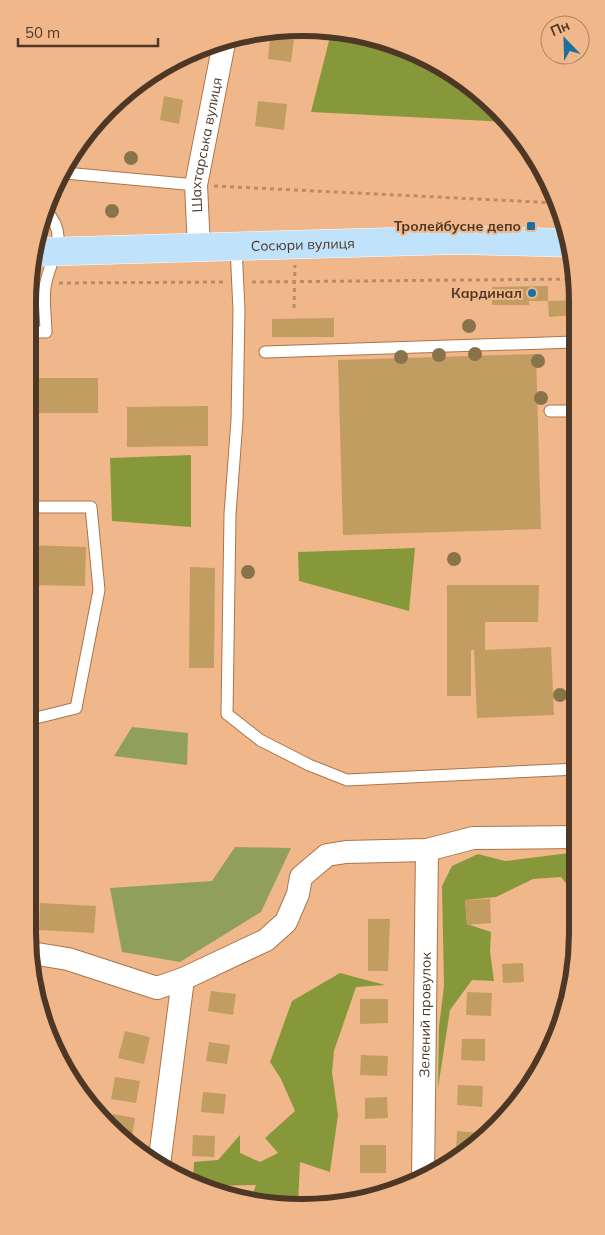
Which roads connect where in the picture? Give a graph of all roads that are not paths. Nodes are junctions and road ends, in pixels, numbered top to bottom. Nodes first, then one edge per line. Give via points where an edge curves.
1 (223, 48) edge
2 (70, 173) edge
3 (196, 185) junction
4 (50, 217) edge
5 (562, 244) edge
6 (236, 246) junction
7 (199, 248) junction
8 (47, 251) edge
9 (36, 332) edge
10 (569, 342) edge
11 (265, 352) dead end
12 (550, 411) dead end
13 (569, 411) edge
14 (36, 508) edge
15 (36, 718) edge
16 (569, 768) edge
17 (569, 837) edge
18 (427, 850) junction
19 (37, 954) edge
20 (183, 979) junction
21 (160, 1157) edge
22 (423, 1169) edge

1 - 3 street, Шахтарська вулиця
2 - 3 lane
3 - 7 street, Шахтарська вулиця
4 - 8 lane via 58,227
5 - 6 main road, Сосюри вулиця via 460,240
6 - 7 main road, Сосюри вулиця
6 - 16 lane via 239,308 237,420 230,514 227,714 260,740 347,780
7 - 8 main road, Сосюри вулиця
8 - 9 lane via 46,332
10 - 11 lane
12 - 13 lane
14 - 15 lane via 91,507 99,590 76,708
17 - 18 street via 473,838
18 - 20 street via 327,855 302,877 286,922 266,940
18 - 22 street, Зелений провулок
19 - 20 street via 68,959 157,988
20 - 21 street

